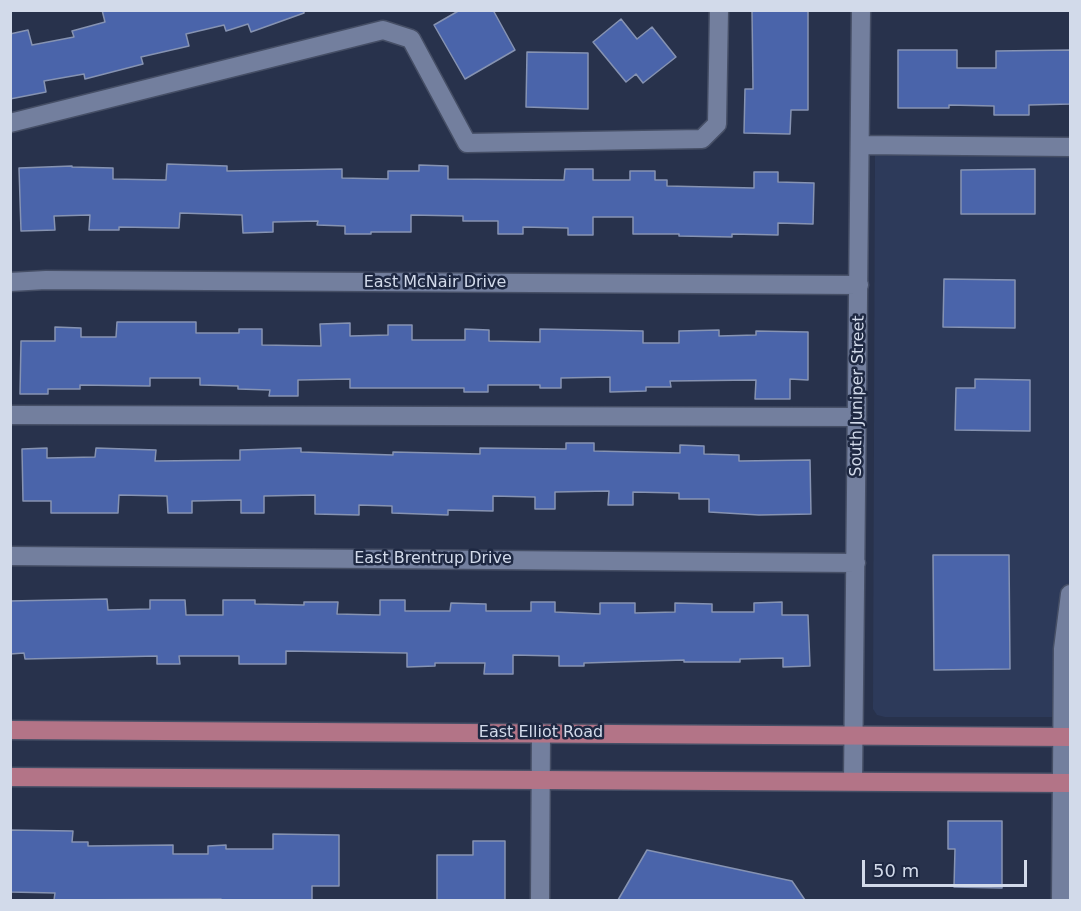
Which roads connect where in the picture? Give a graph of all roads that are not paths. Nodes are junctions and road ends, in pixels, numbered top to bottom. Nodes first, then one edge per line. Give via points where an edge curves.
1 (718, 10) edge
2 (861, 10) edge
3 (10, 123) edge
4 (860, 145) junction
5 (1071, 147) edge
6 (10, 282) edge
7 (859, 285) junction
8 (10, 415) edge
9 (857, 417) junction
10 (10, 556) edge
11 (856, 563) junction
12 (1071, 594) edge
13 (10, 730) edge
14 (541, 733) junction
15 (854, 735) junction
16 (1066, 737) edge
17 (10, 777) edge
18 (541, 779) junction
19 (853, 781) junction
20 (1067, 783) edge
21 (540, 900) edge
22 (1061, 900) edge

1 - 3 street via 717,124 702,139 467,143 411,39 383,30
2 - 4 street, South Juniper Street
4 - 5 street
4 - 7 street, South Juniper Street
6 - 7 street, East McNair Drive
7 - 9 street, South Juniper Street
8 - 9 street
9 - 11 street, South Juniper Street
10 - 11 street, East Brentrup Drive
11 - 15 street, South Juniper Street
12 - 16 street via 1063,649
13 - 14 main road, East Elliot Road
14 - 15 main road, East Elliot Road
14 - 18 street
15 - 16 main road, East Elliot Road
15 - 19 street, South Juniper Street
16 - 20 street
17 - 18 main road
18 - 19 main road
18 - 21 street
19 - 20 main road
20 - 22 street

